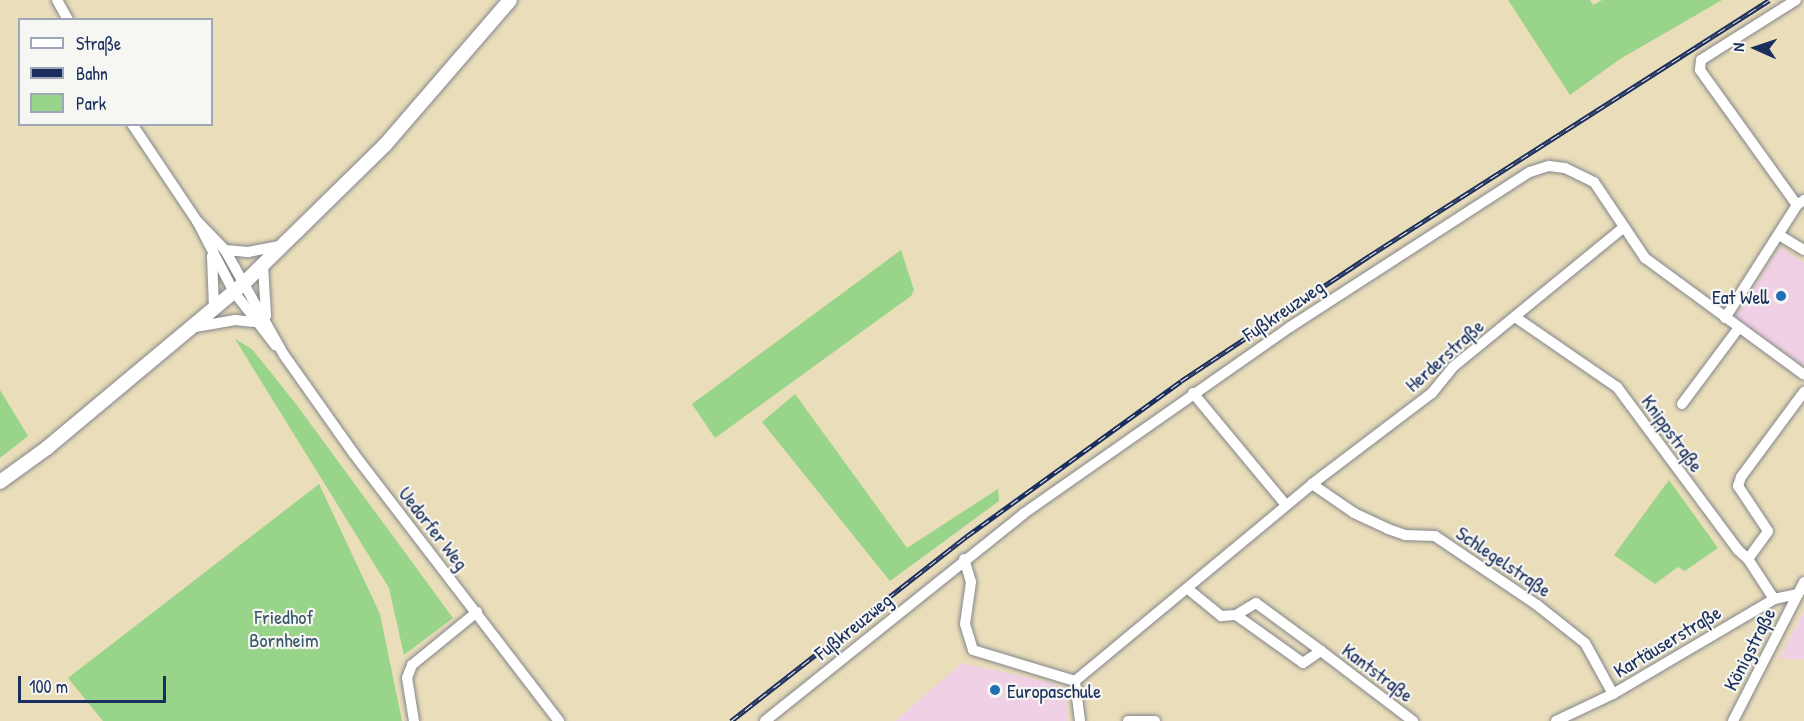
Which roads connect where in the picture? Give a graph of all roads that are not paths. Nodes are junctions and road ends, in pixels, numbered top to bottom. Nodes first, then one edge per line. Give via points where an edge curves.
1 (57, 0) edge
2 (510, 0) edge
3 (1796, 0) edge
4 (67, 18) edge
5 (133, 126) edge
6 (1801, 202) edge
7 (197, 221) junction
8 (1624, 227) junction
9 (1779, 234) junction
10 (283, 245) junction
11 (225, 250) junction
12 (1804, 250) edge
13 (212, 252) junction
14 (263, 265) junction
15 (239, 288) junction
16 (214, 309) junction
17 (1515, 317) junction
18 (1725, 318) junction
19 (266, 319) junction
20 (254, 322) junction
21 (195, 327) junction
22 (1738, 329) junction
23 (285, 355) junction
24 (1804, 375) edge
25 (1804, 392) edge
26 (1192, 393) junction
27 (1682, 404) dead end
28 (0, 482) edge
29 (1312, 484) junction
30 (1286, 505) junction
31 (964, 559) junction
32 (1748, 559) junction
33 (1804, 582) edge
34 (1188, 589) junction
35 (1798, 594) junction
36 (1774, 599) junction
37 (477, 612) junction
38 (1236, 615) junction
39 (1322, 651) junction
40 (1075, 681) junction
41 (1613, 694) junction
42 (414, 721) edge
43 (559, 721) edge
44 (765, 721) edge
45 (1080, 721) edge
46 (1128, 721) edge
47 (1155, 721) edge
48 (1413, 721) edge
49 (1556, 721) edge
50 (1733, 721) edge

1 - 4 street
2 - 10 main road via 427,100
3 - 6 street via 1701,60 1700,70
5 - 7 street, Uedorfer Weg
6 - 9 street
7 - 11 street, Uedorfer Weg
7 - 13 street, Uedorfer Weg
8 - 17 street, Herderstraße
8 - 18 street, Fußkreuzweg via 1646,258
8 - 26 street, Fußkreuzweg via 1593,182 1579,172 1550,166 1530,172 1383,264
9 - 12 street
9 - 18 street
10 - 11 street via 248,252
10 - 14 main road
11 - 15 street, Uedorfer Weg
13 - 15 street, Uedorfer Weg
13 - 16 street
14 - 15 main road
14 - 19 street
15 - 16 main road
15 - 19 street, Uedorfer Weg
15 - 20 street, Uedorfer Weg
16 - 21 main road
17 - 29 street, Herderstraße via 1453,367 1432,393
17 - 32 street, Knippstraße via 1617,387
18 - 22 street, Fußkreuzweg
19 - 23 street, Uedorfer Weg
20 - 21 street via 235,320
20 - 23 street, Uedorfer Weg
21 - 28 main road
22 - 24 street, Fußkreuzweg
22 - 27 street
23 - 37 street, Uedorfer Weg via 361,462
25 - 32 street via 1741,477 1738,486 1768,531
26 - 30 street
26 - 31 street, Fußkreuzweg
29 - 30 street, Herderstraße
29 - 41 street, Schlegelstraße via 1354,513 1388,529 1405,535 1435,536 1537,605 1585,643
30 - 34 street, Herderstraße
31 - 40 street via 971,582 965,624 973,650
31 - 44 street, Fußkreuzweg
32 - 36 street, Knippstraße
33 - 35 street, Königstraße
34 - 38 street, Kantstraße via 1221,616
34 - 40 street, Herderstraße
35 - 36 street, Kartäuserstraße
35 - 50 street, Königstraße
36 - 41 street, Kartäuserstraße
37 - 42 street via 412,665 407,678
37 - 43 street, Uedorfer Weg
38 - 39 street, Kantstraße via 1303,663
38 - 39 street, Kantstraße via 1256,603
39 - 48 street, Kantstraße
40 - 45 street
41 - 49 street, Kartäuserstraße
46 - 47 street

